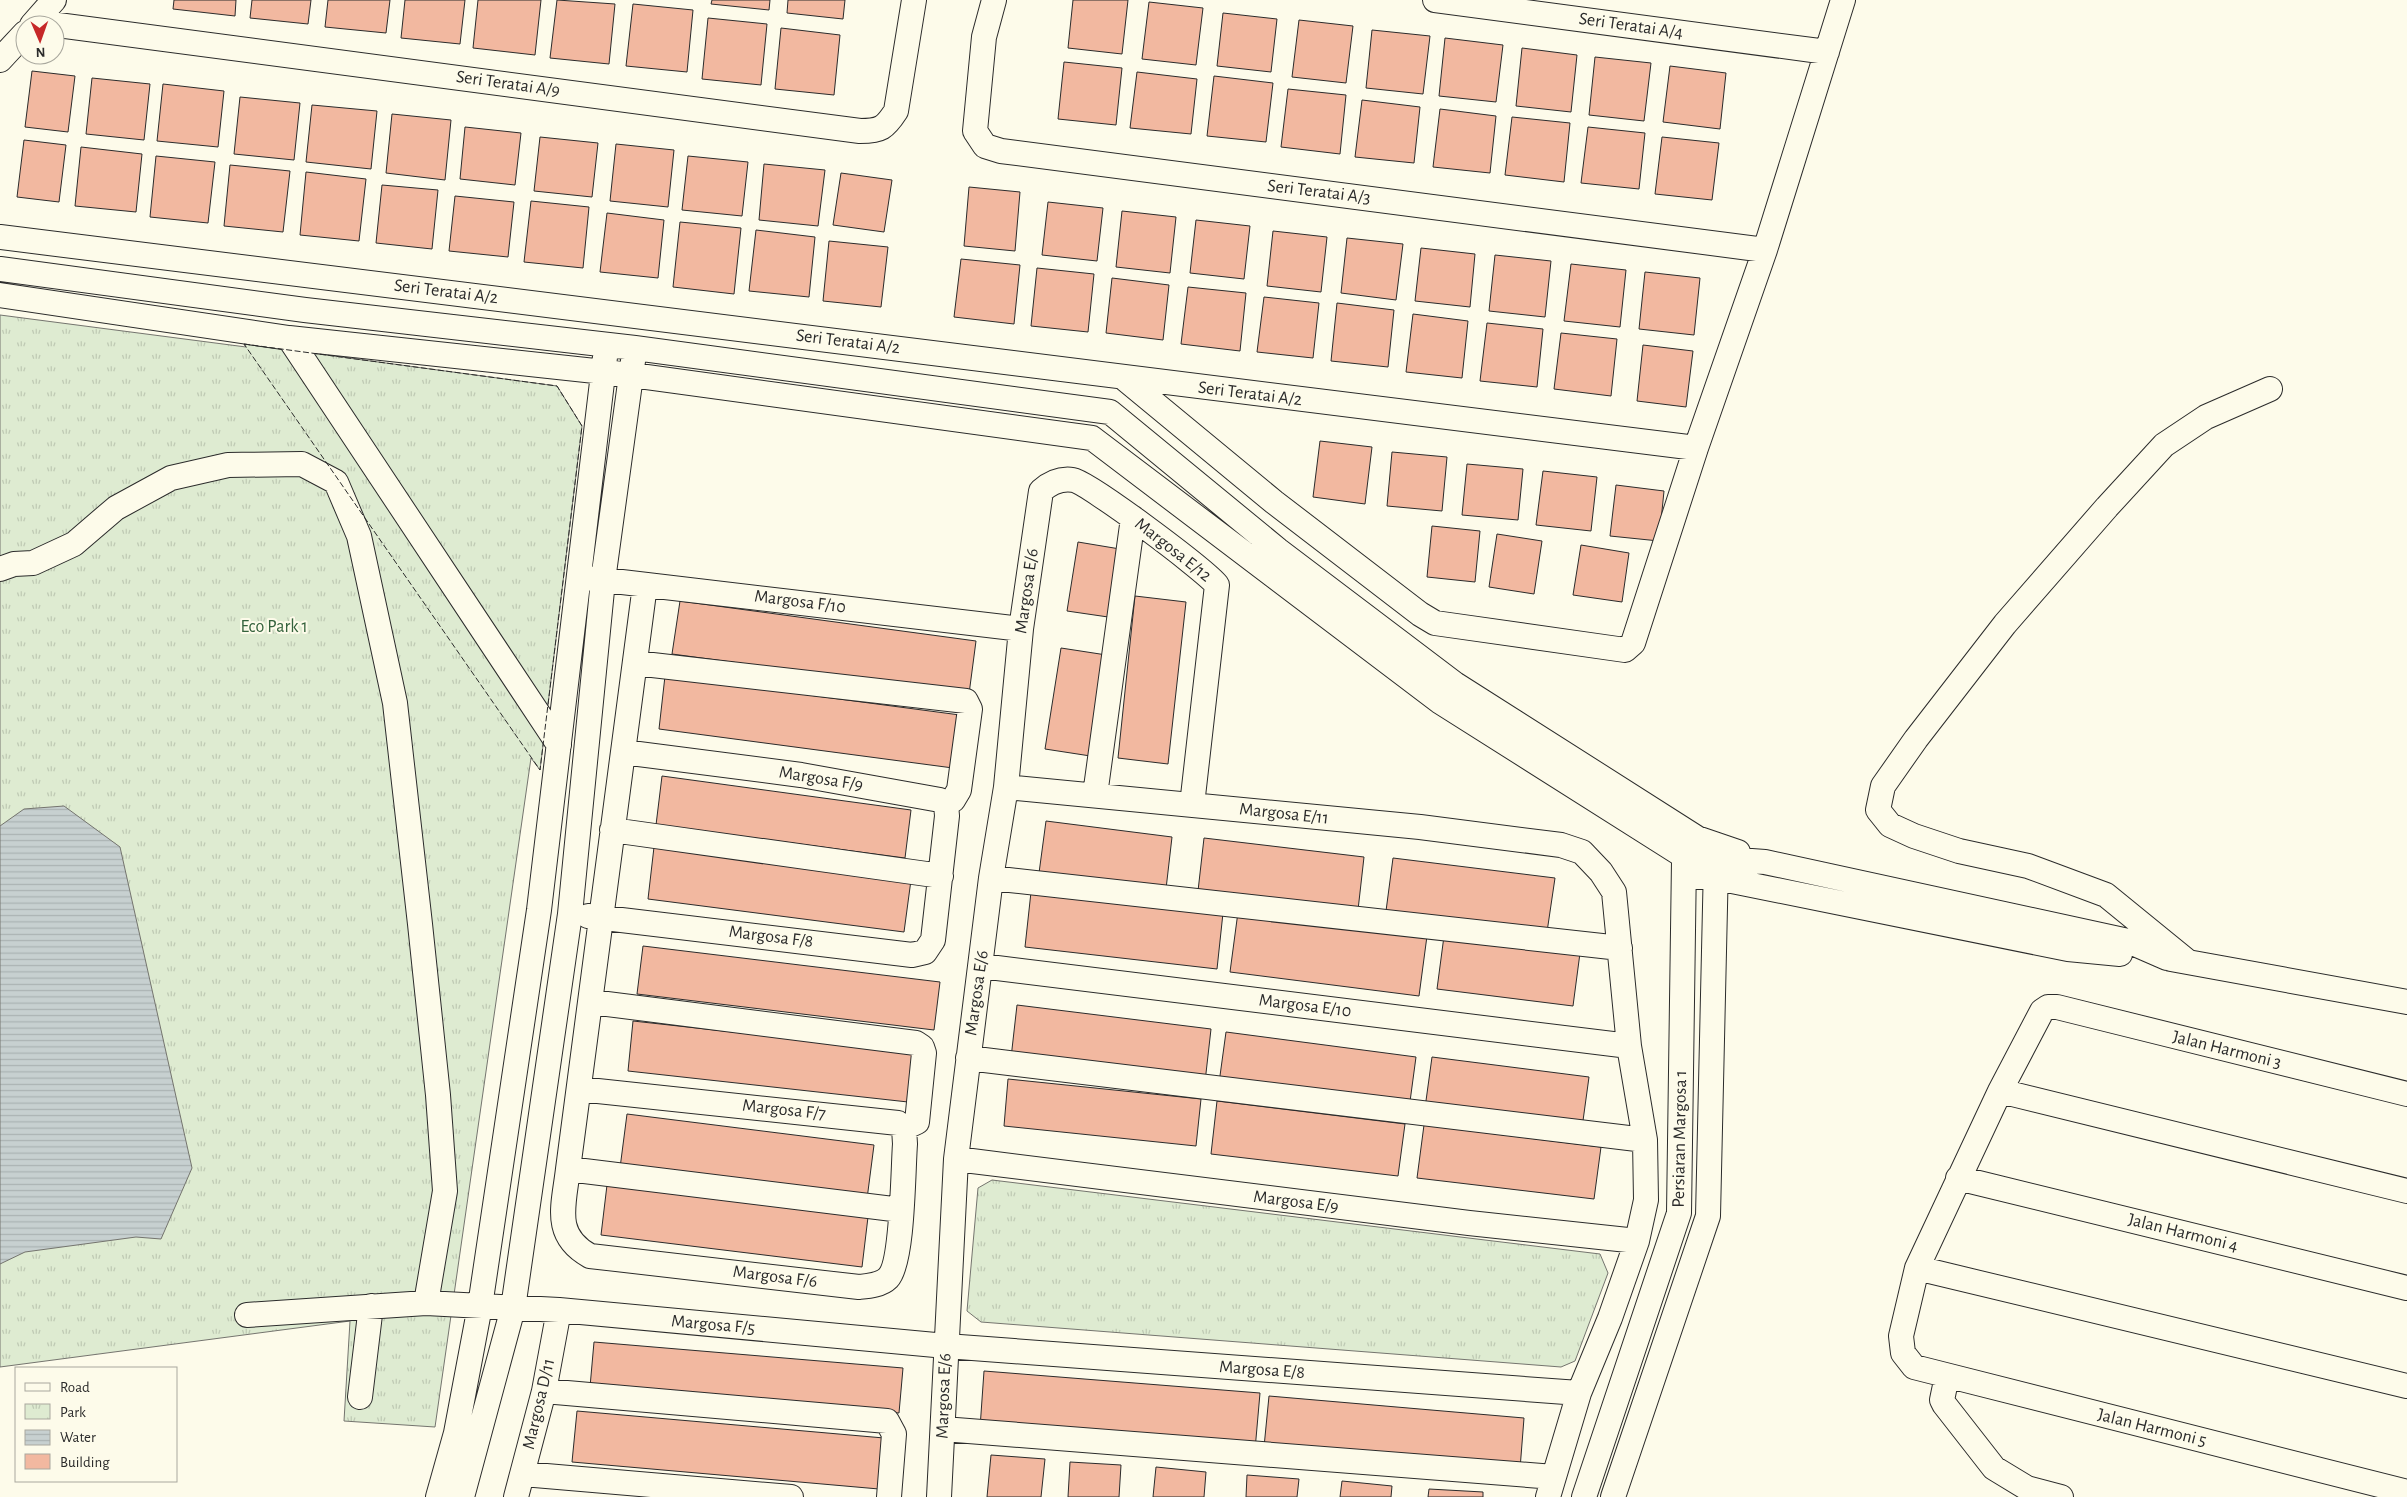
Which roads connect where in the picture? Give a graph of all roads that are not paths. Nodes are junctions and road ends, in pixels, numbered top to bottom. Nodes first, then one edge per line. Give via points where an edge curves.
1 (54, 0) edge
2 (914, 0) edge
3 (994, 0) edge
4 (1435, 0) edge
5 (1843, 0) edge
6 (41, 15) edge
7 (65, 30) edge
8 (15, 44) edge
9 (1827, 52) junction
10 (0, 60) edge
11 (0, 237) edge
12 (1765, 250) junction
13 (0, 269) edge
14 (0, 295) edge
15 (289, 338) junction
16 (606, 345) junction
17 (635, 348) junction
18 (604, 373) junction
19 (632, 375) junction
20 (1125, 379) junction
21 (905, 383) junction
22 (2270, 389) dead end
23 (1061, 405) junction
24 (901, 411) junction
25 (1058, 433) junction
26 (1696, 448) junction
27 (1041, 491) joint
28 (1133, 518) junction
29 (0, 569) edge
30 (579, 576) junction
31 (603, 580) junction
32 (645, 585) junction
33 (1021, 629) junction
34 (635, 663) junction
35 (559, 745) junction
36 (623, 752) junction
37 (1006, 787) junction
38 (1095, 795) junction
39 (946, 804) junction
40 (1192, 805) junction
41 (612, 830) junction
42 (1688, 856) junction
43 (1765, 862) junction
44 (941, 876) junction
45 (991, 878) junction
46 (1716, 879) junction
47 (539, 910) junction
48 (570, 914) junction
49 (602, 917) junction
50 (1620, 948) junction
51 (2177, 959) junction
52 (981, 966) junction
53 (591, 1002) junction
54 (2407, 1002) edge
55 (1629, 1046) junction
56 (968, 1058) junction
57 (580, 1090) junction
58 (2000, 1090) junction
59 (2407, 1094) edge
60 (904, 1128) junction
61 (1645, 1140) junction
62 (956, 1159) junction
63 (568, 1169) junction
64 (1958, 1178) junction
65 (2407, 1191) edge
66 (901, 1210) junction
67 (1637, 1241) junction
68 (1917, 1268) junction
69 (2407, 1288) edge
70 (426, 1303) junction
71 (371, 1306) junction
72 (480, 1306) junction
73 (513, 1308) junction
74 (559, 1310) junction
75 (247, 1315) dead end
76 (1610, 1318) junction
77 (1639, 1330) junction
78 (1666, 1340) junction
79 (946, 1346) junction
80 (1947, 1376) junction
81 (2407, 1386) edge
82 (544, 1391) junction
83 (1579, 1393) junction
84 (360, 1397) dead end
85 (943, 1429) junction
86 (523, 1474) junction
87 (1551, 1487) edge
88 (2407, 1492) edge
89 (438, 1497) edge
90 (462, 1497) edge
91 (516, 1497) edge
92 (791, 1497) edge
93 (889, 1497) edge
94 (939, 1497) edge
95 (1584, 1497) edge
96 (1613, 1497) edge
97 (2061, 1497) edge

1 - 6 street
2 - 7 street, Seri Teratai A/9 via 896,111 878,131
3 - 12 street, Seri Teratai A/3 via 984,38 975,131 985,146 1001,151
4 - 9 street, Seri Teratai A/4
5 - 9 street
8 - 10 street
9 - 12 street
11 - 20 street, Seri Teratai A/2
12 - 26 street
13 - 16 street via 305,310
14 - 15 street
15 - 18 street
15 - 35 street
16 - 17 street
16 - 18 street
17 - 19 street
17 - 21 street
18 - 19 street
18 - 30 street
19 - 24 street
19 - 31 street
20 - 26 street, Seri Teratai A/2
20 - 26 street via 1274,502 1435,623 1625,650 1633,643
21 - 23 street
21 - 24 street
22 - 51 street via 2206,417 2164,446 2113,500 2005,624 1916,739 1883,786 1878,810 1890,825 1914,836 1959,851 2028,866 2106,895
23 - 25 street
23 - 42 street via 1110,412 1278,550
24 - 25 street
25 - 42 street via 1092,438 1439,701
27 - 28 street, Margosa E/12 via 1062,480 1083,483
27 - 33 street, Margosa E/6
28 - 38 street
28 - 40 street, Margosa E/12 via 1217,585
29 - 70 street via 33,563 74,544 116,508 171,478 228,465 302,464 336,482 359,536 395,703 420,924 446,1191
30 - 31 street, Margosa F/10
30 - 35 street
31 - 32 street, Margosa F/10
31 - 48 street
32 - 33 street, Margosa F/10
32 - 34 street
33 - 37 street, Margosa E/6
34 - 36 street
34 - 39 street via 966,701 970,709 959,790
35 - 47 street
36 - 39 street, Margosa F/9 via 801,775 934,797
36 - 41 street
37 - 38 street, Margosa E/11
37 - 45 street, Margosa E/6
38 - 40 street, Margosa E/11
39 - 44 street
40 - 50 street, Margosa E/11 via 1420,828 1561,845 1582,852 1614,892
41 - 44 street
41 - 49 street
42 - 43 street
42 - 46 street
42 - 77 street, Persiaran Margosa 1 via 1679,1213
43 - 46 street
43 - 51 street via 2128,942
44 - 49 street, Margosa F/8 via 933,940 925,952 912,955
45 - 50 street
45 - 52 street, Margosa E/6
46 - 51 street via 1725,891 1751,885 2068,949
46 - 78 street, Persiaran Margosa 1 via 1708,1216
47 - 48 street, Margosa F/8
47 - 72 street
48 - 49 street, Margosa F/8
48 - 73 street
49 - 53 street
50 - 55 street, Margosa E/11
51 - 54 street
52 - 55 street, Margosa E/10
52 - 56 street, Margosa E/6
53 - 57 street
53 - 60 street via 916,1043 924,1053 917,1122
55 - 61 street, Margosa E/11
56 - 61 street
56 - 62 street, Margosa E/6
57 - 60 street, Margosa F/7 via 891,1121
57 - 63 street
58 - 59 street, Jalan Harmoni 3 via 2042,1011 2057,1007
58 - 64 street
58 - 65 street
60 - 66 street
61 - 67 street, Margosa E/11 via 1646,1200
62 - 67 street, Margosa E/9
62 - 79 street, Margosa E/6
63 - 66 street
63 - 66 street, Margosa F/6 via 562,1221 568,1238 590,1256 859,1287 878,1284 889,1278 897,1259
64 - 68 street
64 - 69 street, Jalan Harmoni 4
67 - 76 street, Margosa E/11
68 - 80 street, Jalan Harmoni 5 via 1901,1336 1903,1353 1914,1367
68 - 81 street
70 - 71 street, Margosa F/5
70 - 72 street, Margosa F/5
71 - 75 street, Margosa F/5
71 - 84 street
72 - 73 street, Margosa F/5
72 - 89 street via 456,1433
73 - 74 street, Margosa F/5
73 - 90 street
74 - 79 street, Margosa F/5
74 - 82 street, Margosa D/11
76 - 77 street
76 - 83 street, Margosa E/11
77 - 78 street
77 - 95 street, Persiaran Margosa 1
78 - 96 street, Persiaran Margosa 1
79 - 83 street, Margosa E/8
79 - 85 street, Margosa E/6
80 - 88 street, Jalan Harmoni 5
80 - 97 street via 1944,1404 1994,1468 2027,1488
82 - 86 street, Margosa D/11
82 - 93 street via 887,1421 894,1434
83 - 87 street, Margosa E/11
85 - 87 street
85 - 94 street, Margosa E/6
86 - 91 street, Margosa D/11
86 - 92 street

